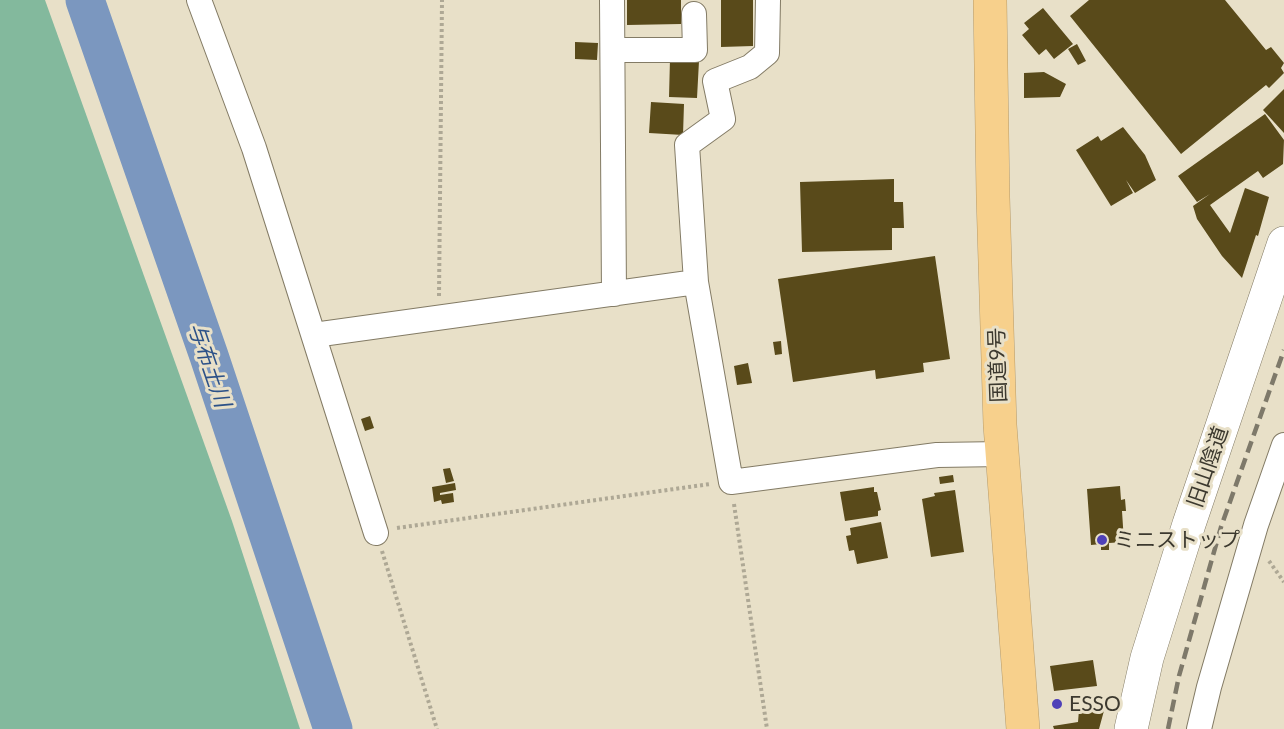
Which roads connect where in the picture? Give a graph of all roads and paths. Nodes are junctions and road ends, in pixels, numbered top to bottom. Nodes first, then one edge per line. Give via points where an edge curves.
1 (199, 0) edge
2 (442, 0) edge
3 (612, 0) edge
4 (768, 0) edge
5 (990, 0) edge
6 (694, 14) dead end
7 (613, 50) junction
8 (1284, 243) edge
9 (696, 282) junction
10 (614, 294) junction
11 (439, 318) junction
12 (314, 334) junction
13 (1284, 445) edge
14 (1002, 454) junction
15 (731, 482) junction
16 (376, 533) junction
17 (437, 729) edge
18 (767, 729) edge
19 (1023, 729) edge
20 (1131, 729) edge
21 (1199, 729) edge

1 - 12 street via 254,148
2 - 11 path
3 - 7 street
4 - 9 street via 767,53 750,67 715,81 723,119 687,145
5 - 14 highway, 国道9号
6 - 7 street via 695,51
7 - 10 street
8 - 20 street, 旧山陰道 via 1189,524
9 - 10 street
9 - 15 street
10 - 11 street
11 - 12 street
12 - 16 street
13 - 21 street via 1256,525
14 - 15 street via 937,455
14 - 19 highway, 国道9号
15 - 16 path
15 - 18 path
16 - 17 path

